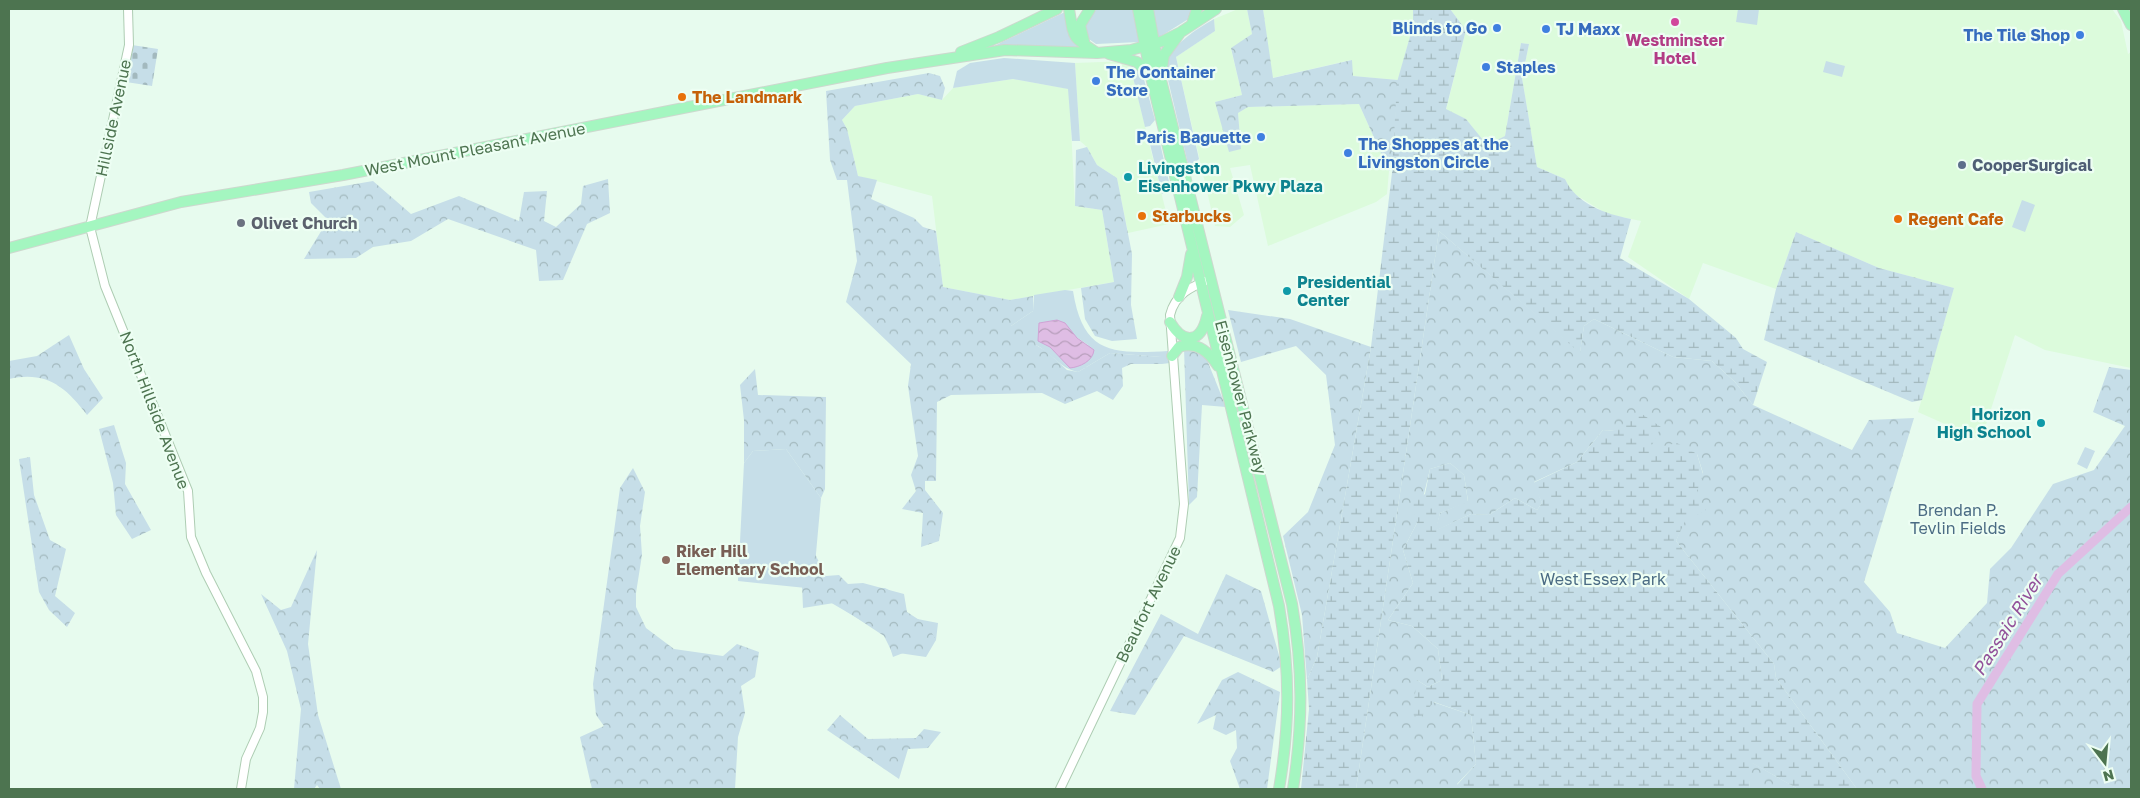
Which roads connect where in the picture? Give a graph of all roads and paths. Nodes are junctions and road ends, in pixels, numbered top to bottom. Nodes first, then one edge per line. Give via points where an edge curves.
1 (128, 9) edge
2 (1042, 9) edge
3 (1056, 9) edge
4 (1069, 9) edge
5 (1090, 9) edge
6 (1138, 9) edge
7 (1148, 9) edge
8 (1197, 9) edge
9 (1216, 9) edge
10 (2127, 13) edge
11 (1028, 23) junction
12 (1192, 24) junction
13 (2131, 25) edge
14 (1181, 32) junction
15 (1084, 45) junction
16 (1149, 45) junction
17 (1102, 53) junction
18 (944, 58) junction
19 (1155, 77) junction
20 (90, 227) junction
21 (9, 248) edge
22 (1192, 248) junction
23 (1205, 281) junction
24 (1178, 297) junction
25 (1208, 315) junction
26 (1170, 322) junction
27 (1172, 356) junction
28 (1222, 374) junction
29 (241, 789) edge
30 (1060, 789) edge
31 (1280, 789) edge
32 (1293, 789) edge

1 - 20 street, Hillside Avenue via 129,45
2 - 11 main road
3 - 11 main road, West Mount Pleasant Avenue
4 - 15 main road via 1074,36
5 - 15 main road via 1080,25
6 - 16 main road, Eisenhower Parkway
7 - 16 main road, Eisenhower Parkway
8 - 12 main road
9 - 12 main road
10 - 13 main road
11 - 18 main road, West Mount Pleasant Avenue
12 - 14 main road
14 - 16 main road
14 - 19 main road via 1164,55
15 - 17 main road
16 - 17 main road
16 - 19 main road, Eisenhower Parkway
17 - 18 main road, West Mount Pleasant Avenue via 1005,50
17 - 19 main road via 1137,62
18 - 20 main road, West Mount Pleasant Avenue via 343,175 181,202
19 - 22 main road, Eisenhower Parkway
19 - 23 main road, Eisenhower Parkway
20 - 21 main road, West Mount Pleasant Avenue
20 - 29 street, North Hillside Avenue via 105,286 188,491 191,537 256,671 263,697 260,728 246,759
22 - 23 main road, Eisenhower Parkway
22 - 24 main road via 1187,277
23 - 24 street
23 - 25 main road, Eisenhower Parkway
23 - 32 main road, Eisenhower Parkway via 1263,481 1297,633 1302,719
24 - 26 street, Beaufort Avenue
25 - 26 main road via 1199,333 1191,337 1183,338
25 - 28 main road, Eisenhower Parkway
26 - 27 street, Beaufort Avenue
27 - 28 main road via 1178,347 1200,347 1213,358
27 - 30 street, Beaufort Avenue via 1184,504 1181,535
28 - 31 main road, Eisenhower Parkway via 1284,634 1288,663 1288,717

